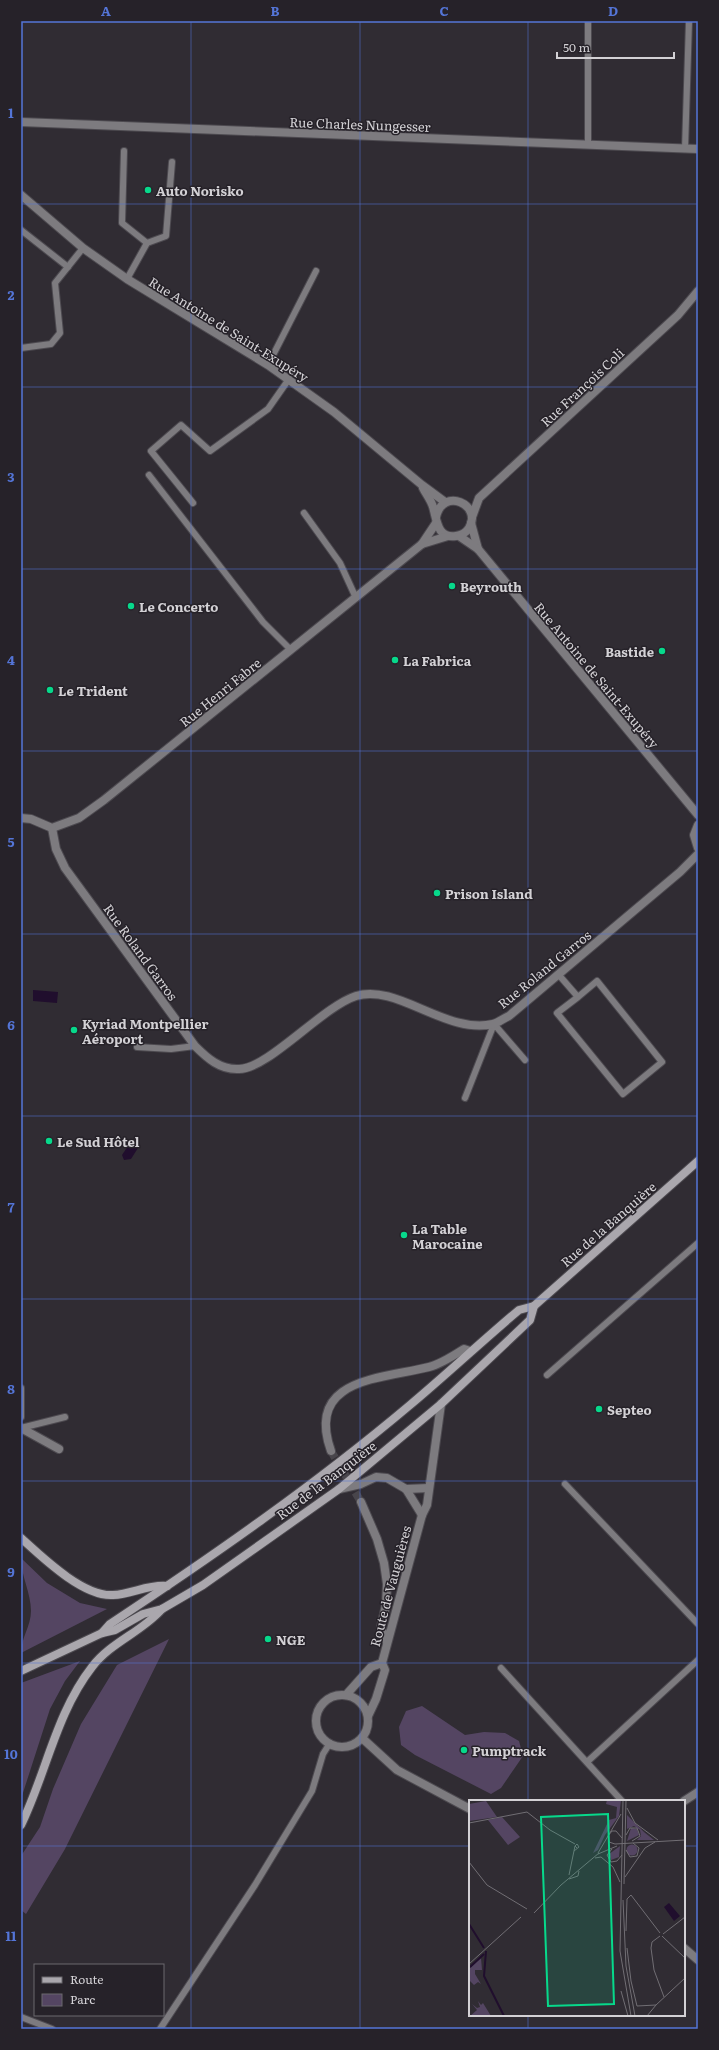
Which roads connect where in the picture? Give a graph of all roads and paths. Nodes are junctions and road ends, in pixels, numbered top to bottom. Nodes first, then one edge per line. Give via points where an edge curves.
1 (588, 21) edge
2 (689, 21) edge
3 (21, 122) edge
4 (588, 145) junction
5 (685, 149) junction
6 (698, 149) edge
7 (124, 151) dead end
8 (172, 162) dead end
9 (21, 195) edge
10 (21, 230) edge
11 (147, 243) junction
12 (83, 248) junction
13 (68, 267) junction
14 (316, 271) dead end
15 (127, 279) junction
16 (698, 291) edge
17 (21, 348) edge
18 (268, 365) junction
19 (289, 379) junction
20 (149, 475) dead end
21 (422, 486) junction
22 (479, 498) junction
23 (457, 501) junction
24 (446, 502) junction
25 (193, 503) dead end
26 (304, 513) dead end
27 (436, 520) junction
28 (471, 520) junction
29 (448, 536) junction
30 (459, 536) junction
31 (422, 544) junction
32 (478, 549) junction
33 (356, 598) junction
34 (291, 650) junction
35 (698, 815) edge
36 (21, 818) edge
37 (698, 825) edge
38 (52, 828) junction
39 (698, 848) edge
40 (698, 854) edge
41 (558, 974) junction
42 (578, 997) junction
43 (494, 1024) junction
44 (195, 1046) junction
45 (136, 1047) dead end
46 (525, 1060) dead end
47 (465, 1098) dead end
48 (698, 1161) edge
49 (698, 1243) edge
50 (534, 1306) junction
51 (470, 1351) junction
52 (548, 1375) dead end
53 (21, 1388) edge
54 (441, 1404) junction
55 (21, 1416) edge
56 (65, 1417) dead end
57 (21, 1428) edge
58 (59, 1449) dead end
59 (331, 1451) tunnel mouth
60 (565, 1484) dead end
61 (429, 1488) junction
62 (339, 1489) junction
63 (406, 1489) junction
64 (361, 1502) tunnel mouth
65 (422, 1515) junction
66 (21, 1538) edge
67 (167, 1586) junction
68 (162, 1609) junction
69 (698, 1624) edge
70 (102, 1633) junction
71 (387, 1642) junction
72 (698, 1660) edge
73 (382, 1663) junction
74 (501, 1668) dead end
75 (21, 1671) edge
76 (346, 1695) junction
77 (368, 1716) junction
78 (362, 1738) junction
79 (330, 1743) junction
80 (587, 1762) junction
81 (698, 1792) edge
82 (621, 1800) edge
83 (685, 1800) edge
84 (469, 1808) edge
85 (21, 1825) edge
86 (685, 1949) edge
87 (698, 1960) edge
88 (21, 2017) edge
89 (52, 2029) edge
90 (160, 2029) edge

1 - 4 lane
2 - 5 lane
3 - 4 street, Rue Charles Nungesser
4 - 5 street, Rue Charles Nungesser
5 - 6 street, Rue Charles Nungesser
7 - 11 lane via 122,223
8 - 11 lane via 166,236
9 - 12 street, Rue Antoine de Saint-Exupéry
10 - 13 lane
11 - 15 lane
12 - 13 lane
12 - 15 street, Rue Antoine de Saint-Exupéry
13 - 17 lane via 55,283 60,334 51,344
14 - 18 lane
15 - 18 street, Rue Antoine de Saint-Exupéry
16 - 22 street, Rue François Coli via 678,315
18 - 19 street, Rue Antoine de Saint-Exupéry
19 - 21 street, Rue Antoine de Saint-Exupéry via 334,412
19 - 25 lane via 268,409 210,451 181,425 151,451
20 - 34 lane via 263,622
21 - 24 street, Rue Antoine de Saint-Exupéry
21 - 27 street, Rue Antoine de Saint-Exupéry via 433,505
22 - 23 street
22 - 28 street, Rue François Coli
23 - 24 street
23 - 28 street via 467,507
24 - 27 street via 437,511
26 - 33 lane via 340,563
27 - 29 street via 438,528
27 - 31 street, Rue Henri Fabre
28 - 30 street via 465,533
28 - 32 street, Rue Antoine de Saint-Exupéry
29 - 30 street
29 - 31 street, Rue Henri Fabre
30 - 32 street, Rue Antoine de Saint-Exupéry
31 - 33 street, Rue Henri Fabre
32 - 35 street, Rue Antoine de Saint-Exupéry
33 - 34 street, Rue Henri Fabre
34 - 38 street, Rue Henri Fabre via 104,800 79,818
36 - 38 street via 31,819
37 - 39 street via 694,835
38 - 44 street, Rue Roland Garros via 56,849 65,868
40 - 41 street, Rue Roland Garros
41 - 42 lane
41 - 43 street, Rue Roland Garros via 509,1016
42 - 42 lane via 597,981 662,1062 622,1094 557,1013
43 - 44 street, Rue Roland Garros via 473,1026 446,1019 381,994 366,994 341,1003 258,1063 239,1070 222,1067 207,1058
43 - 46 lane
43 - 47 lane
44 - 45 lane via 171,1049
48 - 50 main road, Rue de la Banquière
49 - 52 lane
50 - 51 main road, Rue de la Banquière via 519,1310
50 - 54 main road, Rue de la Banquière via 530,1320
51 - 59 street via 464,1350 430,1367 372,1378 346,1388 334,1398 327,1414 326,1435
51 - 67 main road, Rue de la Banquière via 409,1405 338,1462 285,1503
53 - 55 lane
54 - 61 street, Route de Vauguières
54 - 62 main road, Rue de la Banquière
56 - 57 lane
57 - 58 street
60 - 69 lane
61 - 63 street
61 - 65 street, Route de Vauguières via 427,1505
62 - 63 street, Route de Vauguières via 362,1484 376,1477 387,1478
62 - 68 main road, Rue de la Banquière via 203,1585
63 - 65 street, Route de Vauguières
64 - 71 street via 384,1563 386,1605 381,1627
65 - 71 street, Route de Vauguières
66 - 67 main road via 60,1572 100,1594 111,1596 155,1585
67 - 70 main road, Rue de la Banquière via 110,1624
68 - 70 main road, Rue de la Banquière via 143,1614 115,1630
68 - 85 main road via 151,1621 114,1645 81,1682 56,1735
70 - 75 main road, Rue de la Banquière
71 - 73 street, Route de Vauguières
72 - 80 lane
73 - 76 street, Route de Vauguières via 371,1667
73 - 77 street, Route de Vauguières via 385,1670
74 - 80 lane
76 - 77 street via 360,1702
76 - 79 street via 327,1700 317,1714 318,1730
77 - 78 street via 368,1724
78 - 79 street via 347,1746
78 - 84 street via 397,1770
79 - 90 lane via 323,1754 312,1791 255,1885
80 - 82 lane
81 - 83 street
86 - 87 street
88 - 89 lane

